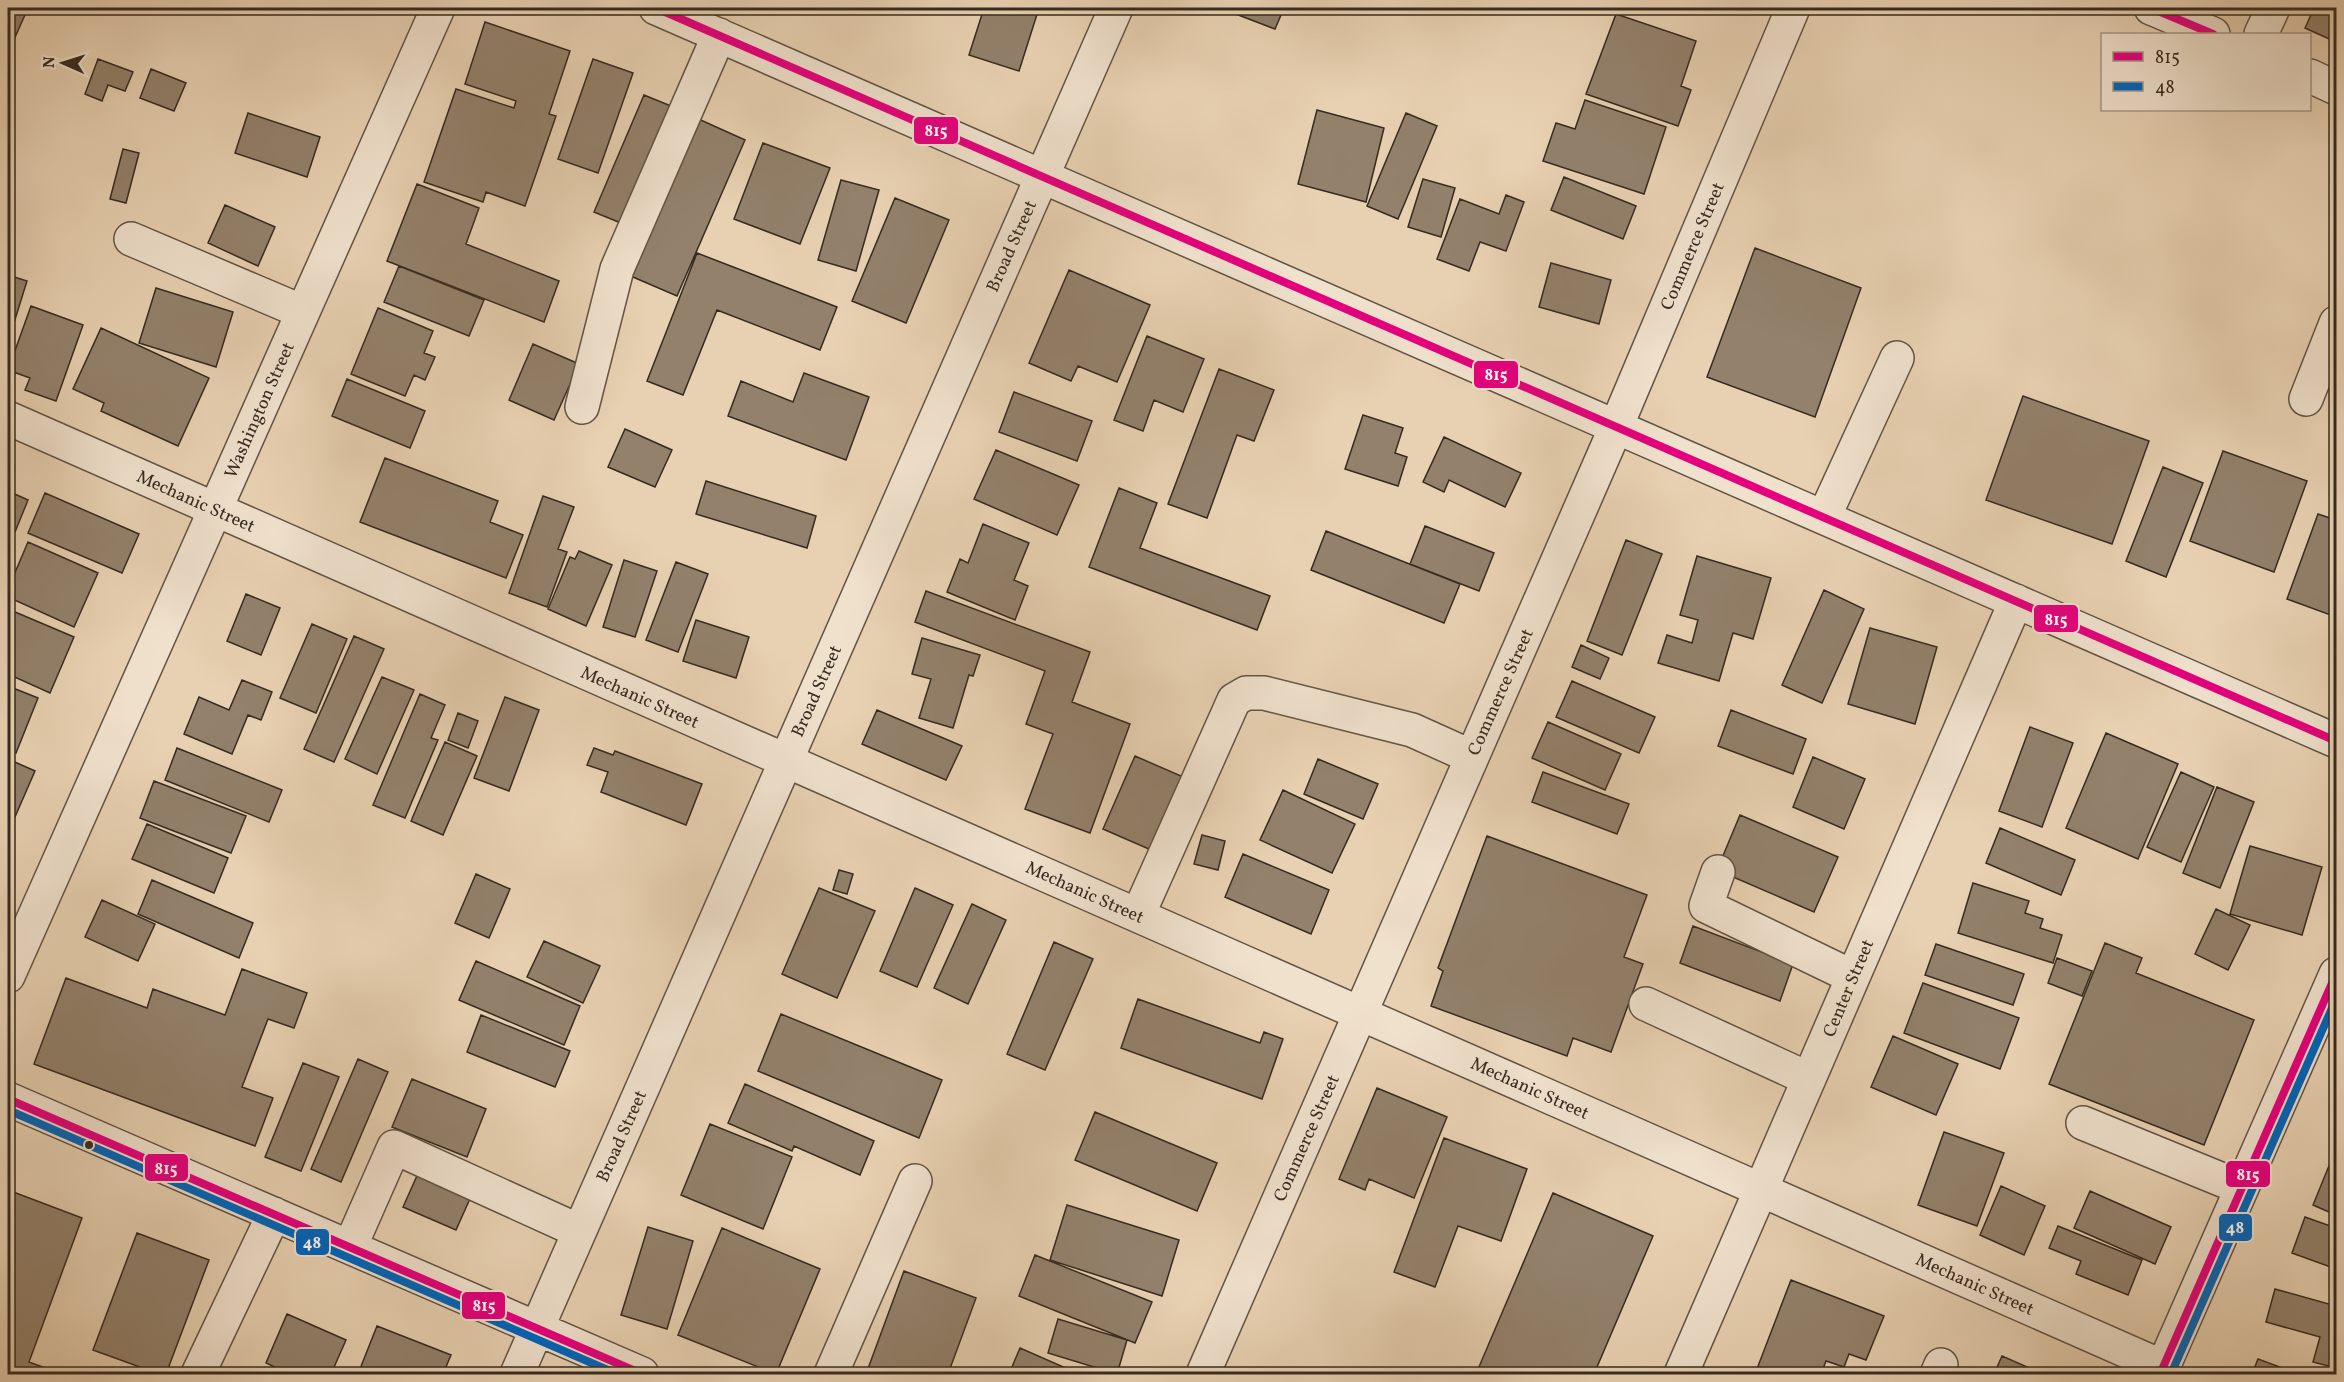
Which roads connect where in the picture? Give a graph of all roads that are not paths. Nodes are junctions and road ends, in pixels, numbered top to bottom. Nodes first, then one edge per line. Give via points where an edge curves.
1 (438, 8) edge
2 (656, 8) edge
3 (1116, 8) edge
4 (1793, 8) edge
5 (2151, 8) edge
6 (2273, 8) edge
7 (2211, 33) edge
8 (2260, 33) edge
9 (719, 35) junction
10 (2311, 76) edge
11 (2337, 88) edge
12 (1042, 176) junction
13 (131, 239) dead end
14 (303, 312) junction
15 (2337, 323) edge
16 (1897, 358) dead end
17 (2306, 399) dead end
18 (582, 407) dead end
19 (8, 418) edge
20 (1616, 427) junction
21 (215, 509) junction
22 (1824, 517) junction
23 (2016, 602) junction
24 (2337, 741) edge
25 (1472, 757) junction
26 (786, 760) junction
27 (1718, 872) dead end
28 (1138, 915) junction
29 (2337, 974) edge
30 (8, 976) edge
31 (1853, 977) junction
32 (1646, 1004) dead end
33 (1360, 1013) junction
34 (1809, 1079) junction
35 (8, 1098) edge
36 (2083, 1124) dead end
37 (915, 1181) dead end
38 (2242, 1188) junction
39 (1761, 1190) junction
40 (274, 1214) junction
41 (579, 1231) junction
42 (350, 1247) junction
43 (537, 1328) junction
44 (2161, 1370) edge
45 (198, 1374) edge
46 (516, 1374) edge
47 (642, 1374) edge
48 (831, 1374) edge
49 (1203, 1374) edge
50 (1681, 1374) edge

1 - 14 street, Washington Street
2 - 9 street
3 - 12 street, Broad Street
4 - 20 street, Commerce Street
5 - 7 street
6 - 8 street
9 - 12 street
9 - 18 street via 618,269
10 - 11 street
12 - 20 street
12 - 26 street, Broad Street
13 - 14 street
14 - 21 street, Washington Street
15 - 17 street
16 - 22 street
19 - 21 street, Mechanic Street
20 - 22 street
20 - 25 street, Commerce Street
21 - 26 street, Mechanic Street
21 - 30 street, Washington Street
22 - 23 street
23 - 24 street
23 - 31 street, Center Street
25 - 28 street via 1412,730 1264,693 1246,693 1234,700
25 - 33 street, Commerce Street
26 - 28 street, Mechanic Street
26 - 41 street, Broad Street
27 - 31 street via 1706,906
28 - 33 street, Mechanic Street
29 - 38 street
31 - 34 street, Center Street
32 - 34 street
33 - 39 street, Mechanic Street
33 - 49 street, Commerce Street
34 - 39 street, Center Street
35 - 40 street
36 - 38 street
37 - 48 street
38 - 44 street
39 - 44 street, Mechanic Street
39 - 50 street, Center Street
40 - 42 street
40 - 45 street
41 - 42 street via 394,1147
41 - 43 street, Broad Street
42 - 43 street
43 - 46 street, Broad Street
43 - 47 street

